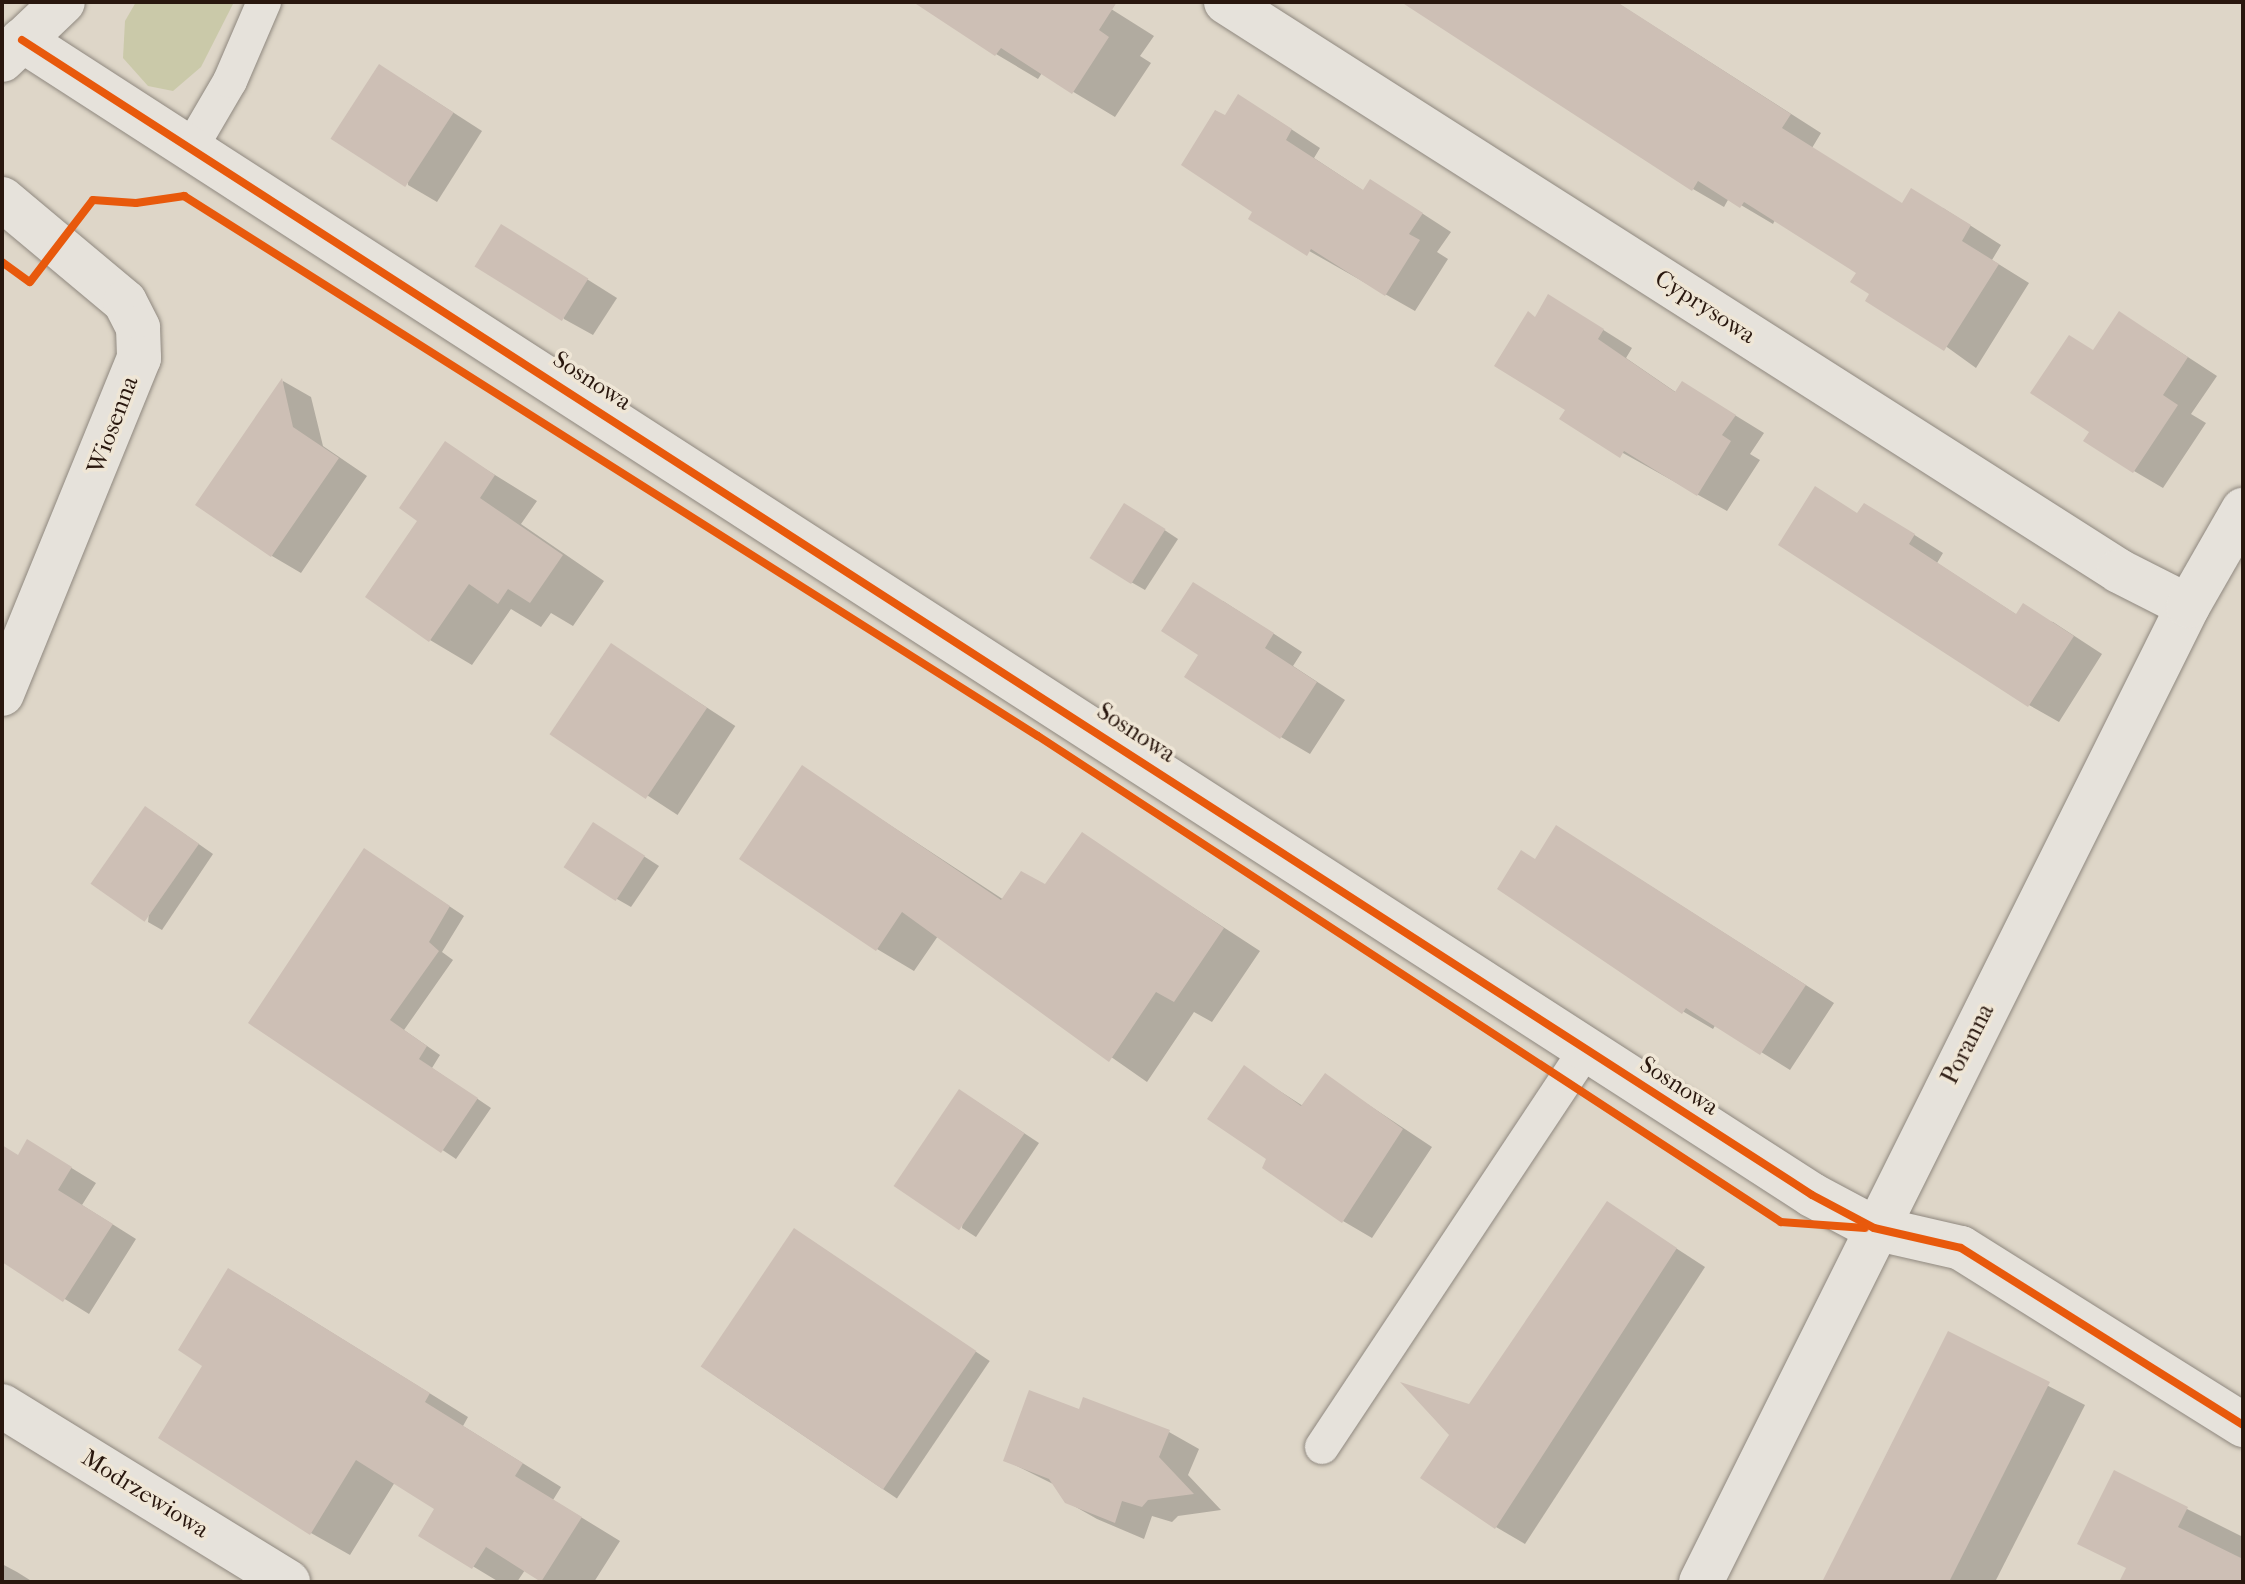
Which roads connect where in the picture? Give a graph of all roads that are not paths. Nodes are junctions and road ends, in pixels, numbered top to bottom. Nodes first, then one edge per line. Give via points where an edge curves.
1 (63, 2) edge
2 (264, 2) edge
3 (1226, 2) edge
4 (12, 50) edge
5 (192, 146) junction
6 (2, 199) edge
7 (2243, 510) edge
8 (2188, 606) junction
9 (2, 694) edge
10 (1586, 1049) junction
11 (1874, 1228) junction
12 (2, 1406) edge
13 (2243, 1425) edge
14 (1322, 1447) dead end
15 (288, 1582) edge
16 (1701, 1582) edge

1 - 4 street
2 - 5 lane via 230,81
3 - 8 street, Cyprysowa via 2105,562
4 - 5 street, Sosnowa
5 - 10 street, Sosnowa
6 - 9 street, Wiosenna via 125,302 138,328 139,358
7 - 8 street, Poranna
8 - 11 street, Poranna
10 - 11 street, Sosnowa via 1812,1195
10 - 14 lane
11 - 13 street, Sosnowa via 1961,1248
11 - 16 street, Poranna
12 - 15 street, Modrzewiowa

